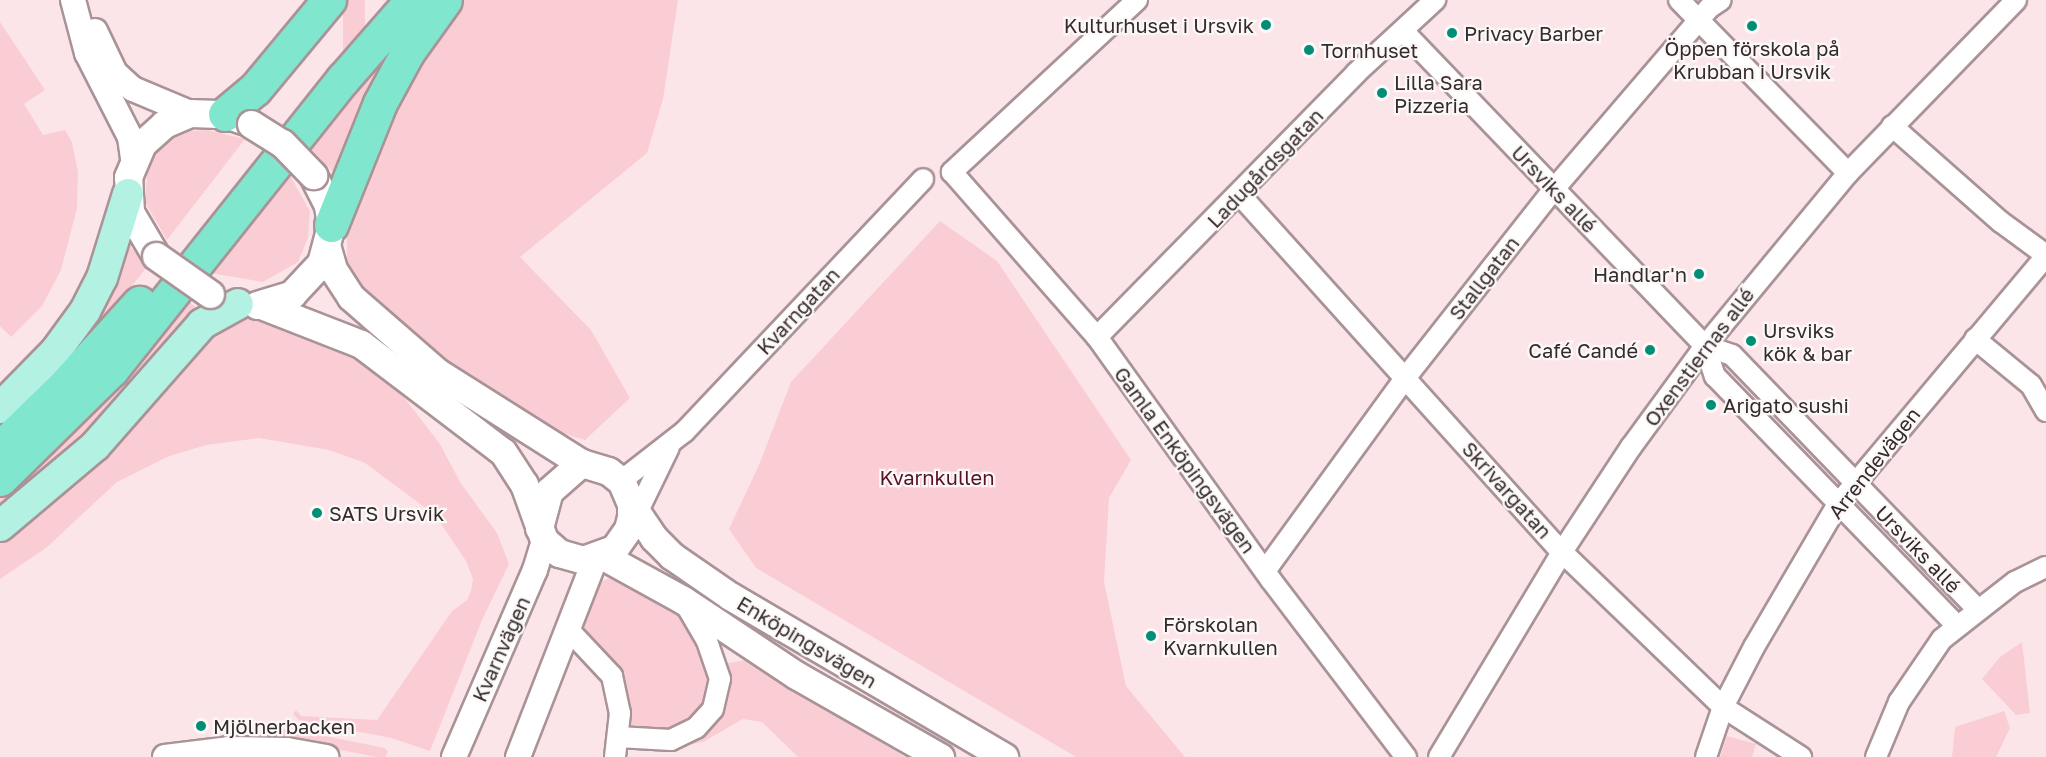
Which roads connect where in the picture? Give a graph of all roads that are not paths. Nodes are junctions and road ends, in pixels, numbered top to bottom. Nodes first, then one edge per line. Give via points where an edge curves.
1 (73, 0) edge
2 (86, 0) edge
3 (329, 0) edge
4 (383, 0) edge
5 (412, 0) edge
6 (445, 0) edge
7 (1137, 0) edge
8 (1435, 0) edge
9 (1679, 0) edge
10 (1720, 0) edge
11 (2005, 4) edge
12 (1700, 21) junction
13 (1403, 31) junction
14 (190, 113) junction
15 (238, 119) junction
16 (1892, 126) junction
17 (133, 158) junction
18 (1848, 173) junction
19 (923, 179) dead end
20 (1554, 189) junction
21 (128, 194) junction
22 (1240, 195) junction
23 (329, 237) junction
24 (2046, 256) edge
25 (249, 304) junction
26 (1097, 337) junction
27 (1975, 339) junction
28 (1705, 346) junction
29 (1406, 377) junction
30 (1761, 385) junction
31 (1743, 404) junction
32 (0, 408) edge
33 (2046, 411) edge
34 (672, 441) junction
35 (0, 448) edge
36 (581, 463) junction
37 (0, 479) edge
38 (1855, 484) junction
39 (630, 499) junction
40 (1838, 504) junction
41 (0, 526) edge
42 (542, 534) junction
43 (1562, 552) junction
44 (599, 557) junction
45 (2046, 567) edge
46 (1265, 571) junction
47 (683, 600) junction
48 (1976, 608) junction
49 (1956, 625) junction
50 (567, 628) junction
51 (1723, 707) junction
52 (618, 737) junction
53 (165, 757) edge
54 (326, 757) edge
55 (454, 757) edge
56 (518, 757) edge
57 (615, 757) edge
58 (940, 757) edge
59 (1004, 757) edge
60 (1406, 757) edge
61 (1439, 757) edge
62 (1706, 757) edge
63 (1801, 757) edge
64 (1876, 757) edge

1 - 17 street via 87,52 130,137
2 - 14 street via 99,44 115,73 155,101
3 - 15 highway via 255,89
4 - 35 highway via 325,66 139,303 62,388
5 - 37 highway via 343,79 112,369
6 - 23 highway via 407,53 380,103
7 - 26 street, Gamla Enköpingsvägen via 952,172
8 - 13 street, Ladugårdsgatan
9 - 12 street
10 - 12 street, Stallgatan
11 - 16 street, Oxenstiernas allé
12 - 18 street
12 - 20 street, Stallgatan
13 - 20 street, Ursviks allé
13 - 22 street, Ladugårdsgatan via 1356,73
14 - 15 main road
14 - 17 main road via 153,131
15 - 23 main road, bridge via 282,143 313,175 328,205
16 - 18 street, Oxenstiernas allé
16 - 24 street via 2001,222
17 - 21 main road
18 - 28 street, Oxenstiernas allé
19 - 34 street, Kvarngatan
20 - 28 street, Ursviks allé
20 - 29 street, Stallgatan
21 - 25 main road, bridge via 137,229 156,256 210,294
21 - 32 main road via 102,278 85,311 55,352
22 - 26 street, Ladugårdsgatan
22 - 29 street, Skrivargatan
23 - 25 main road via 321,263 302,286 285,297
23 - 36 main road via 340,281 369,316 437,372
24 - 27 street, Arrendevägen
25 - 41 main road via 202,324 95,446
25 - 42 main road via 334,330 361,344 503,452 524,484
26 - 46 street, Gamla Enköpingsvägen
27 - 33 street via 2031,385
27 - 38 street, Arrendevägen
28 - 30 street, Ursviks allé via 1732,355
28 - 31 street, Ursviks allé via 1715,376
28 - 43 street, Oxenstiernas allé via 1630,447
29 - 43 street, Skrivargatan
29 - 46 street, Stallgatan
30 - 31 street
30 - 38 street, Ursviks allé
31 - 40 street, Ursviks allé
34 - 39 street
34 - 39 street
36 - 39 main road via 608,471
36 - 42 main road via 549,491
38 - 40 street, Arrendevägen
38 - 48 street, Ursviks allé
39 - 44 main road via 628,529 614,549
39 - 59 main road, Enköpingsvägen via 672,556 730,596
40 - 49 street, Ursviks allé
40 - 51 street, Arrendevägen
42 - 44 main road via 570,558
42 - 55 street, Kvarnvägen via 535,570
43 - 51 street, Skrivargatan
43 - 61 street, Oxenstiernas allé
44 - 47 main road, Enköpingsvägen
44 - 50 street
45 - 48 street via 2014,582
46 - 60 street, Gamla Enköpingsvägen
47 - 52 street via 707,641 720,679 713,709 696,728 671,740
47 - 58 main road, Enköpingsvägen via 796,675
48 - 49 street
49 - 64 street via 1899,702
50 - 52 street via 612,676 620,713
50 - 56 street
51 - 62 street, Arrendevägen
51 - 63 street, Skrivargatan
52 - 57 street
53 - 54 street via 229,749 287,750

